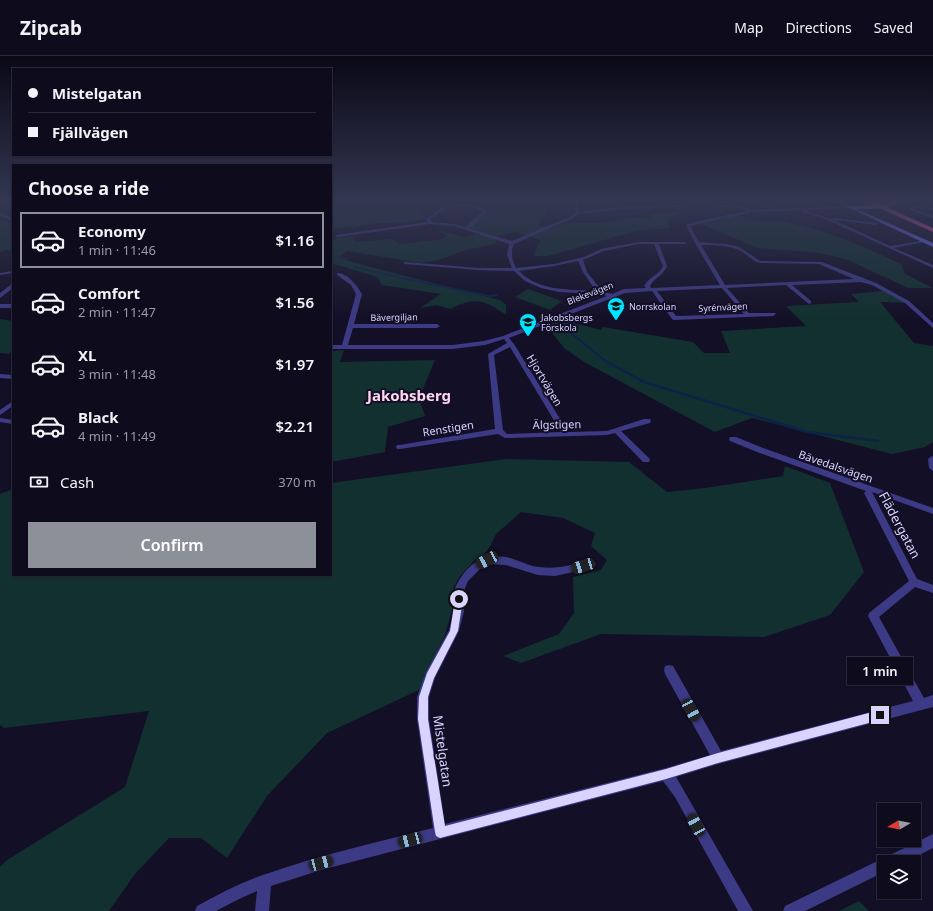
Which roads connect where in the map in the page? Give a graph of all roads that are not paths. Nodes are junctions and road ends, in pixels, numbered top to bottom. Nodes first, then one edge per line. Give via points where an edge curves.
1 (503, 240) edge
2 (519, 240) edge
3 (695, 240) edge
4 (874, 240) edge
5 (920, 240) edge
6 (924, 242) junction
7 (512, 243) junction
8 (656, 243) junction
9 (684, 243) dead end
10 (697, 243) junction
11 (933, 245) edge
12 (890, 247) junction
13 (580, 259) junction
14 (406, 263) dead end
15 (933, 267) edge
16 (514, 270) junction
17 (12, 272) dead end
18 (0, 274) edge
19 (339, 274) dead end
20 (861, 280) junction
21 (788, 284) junction
22 (12, 286) edge
23 (723, 286) junction
24 (651, 290) junction
25 (600, 292) junction
26 (610, 295) junction
27 (0, 296) edge
28 (809, 302) dead end
29 (0, 306) edge
30 (12, 306) edge
31 (747, 314) junction
32 (773, 314) dead end
33 (351, 326) junction
34 (437, 326) dead end
35 (933, 326) edge
36 (505, 337) junction
37 (511, 344) junction
38 (345, 347) junction
39 (332, 348) edge
40 (0, 376) edge
41 (12, 377) edge
42 (12, 404) edge
43 (0, 413) edge
44 (0, 420) edge
45 (12, 422) edge
46 (647, 422) dead end
47 (617, 431) junction
48 (500, 432) junction
49 (566, 434) junction
50 (733, 439) dead end
51 (400, 447) dead end
52 (932, 459) dead end
53 (646, 460) dead end
54 (933, 468) edge
55 (868, 493) dead end
56 (933, 511) edge
57 (591, 564) dead end
58 (914, 582) junction
59 (933, 589) edge
60 (669, 670) dead end
61 (927, 702) edge
62 (718, 758) junction
63 (666, 774) junction
64 (440, 832) junction
65 (933, 841) edge
66 (904, 855) edge
67 (877, 868) edge
68 (265, 881) junction
69 (202, 911) edge
70 (262, 911) edge
71 (746, 911) edge
72 (790, 911) edge

1 - 7 street
2 - 7 street
3 - 10 street
4 - 12 street
5 - 6 street
6 - 11 street
6 - 12 street
7 - 16 street via 508,249 508,256
8 - 9 street
8 - 13 street via 611,248
8 - 24 street via 665,266 662,272 648,283 647,286
10 - 20 street via 739,248 748,253 754,261 760,262 816,262
10 - 23 street
12 - 15 street
13 - 16 street
13 - 25 street via 585,272
14 - 16 street
16 - 25 street via 518,275 552,289 566,292
17 - 18 street
19 - 33 street via 353,284 359,294
20 - 21 street, Blekevägen
20 - 35 street via 874,284 907,302
21 - 23 street, Blekevägen
21 - 28 street
22 - 27 street
23 - 24 street, Blekevägen
23 - 31 street
24 - 26 street, Blekevägen via 624,291
24 - 31 street, Syrénvägen via 674,318
25 - 26 street
26 - 36 street, Blekevägen
29 - 30 street
31 - 32 street, Syrénvägen
33 - 34 street, Bävergiljan
33 - 38 street
36 - 37 street, Hjortvägen
36 - 38 street, Blekevägen via 453,347
37 - 48 street via 491,354
37 - 49 street, Hjortvägen
38 - 39 street, Blekevägen
40 - 41 street
42 - 43 street
44 - 45 street
46 - 47 street, Älgstigen
47 - 49 street, Älgstigen via 608,434
47 - 53 street
48 - 49 street, Älgstigen via 505,436
48 - 51 street, Renstigen
50 - 56 street, Bävedalsvägen
52 - 54 street
55 - 58 street, Flädergatan
57 - 64 street, Mistelgatan via 555,572 538,571 502,560 487,560 465,578 460,588 454,631 430,676 423,697 423,719
58 - 59 street
58 - 61 street via 873,616
60 - 62 street
61 - 62 street
62 - 63 street
63 - 64 street
63 - 71 street
64 - 68 street via 321,863
65 - 66 street
67 - 72 street
68 - 69 street
68 - 70 street

